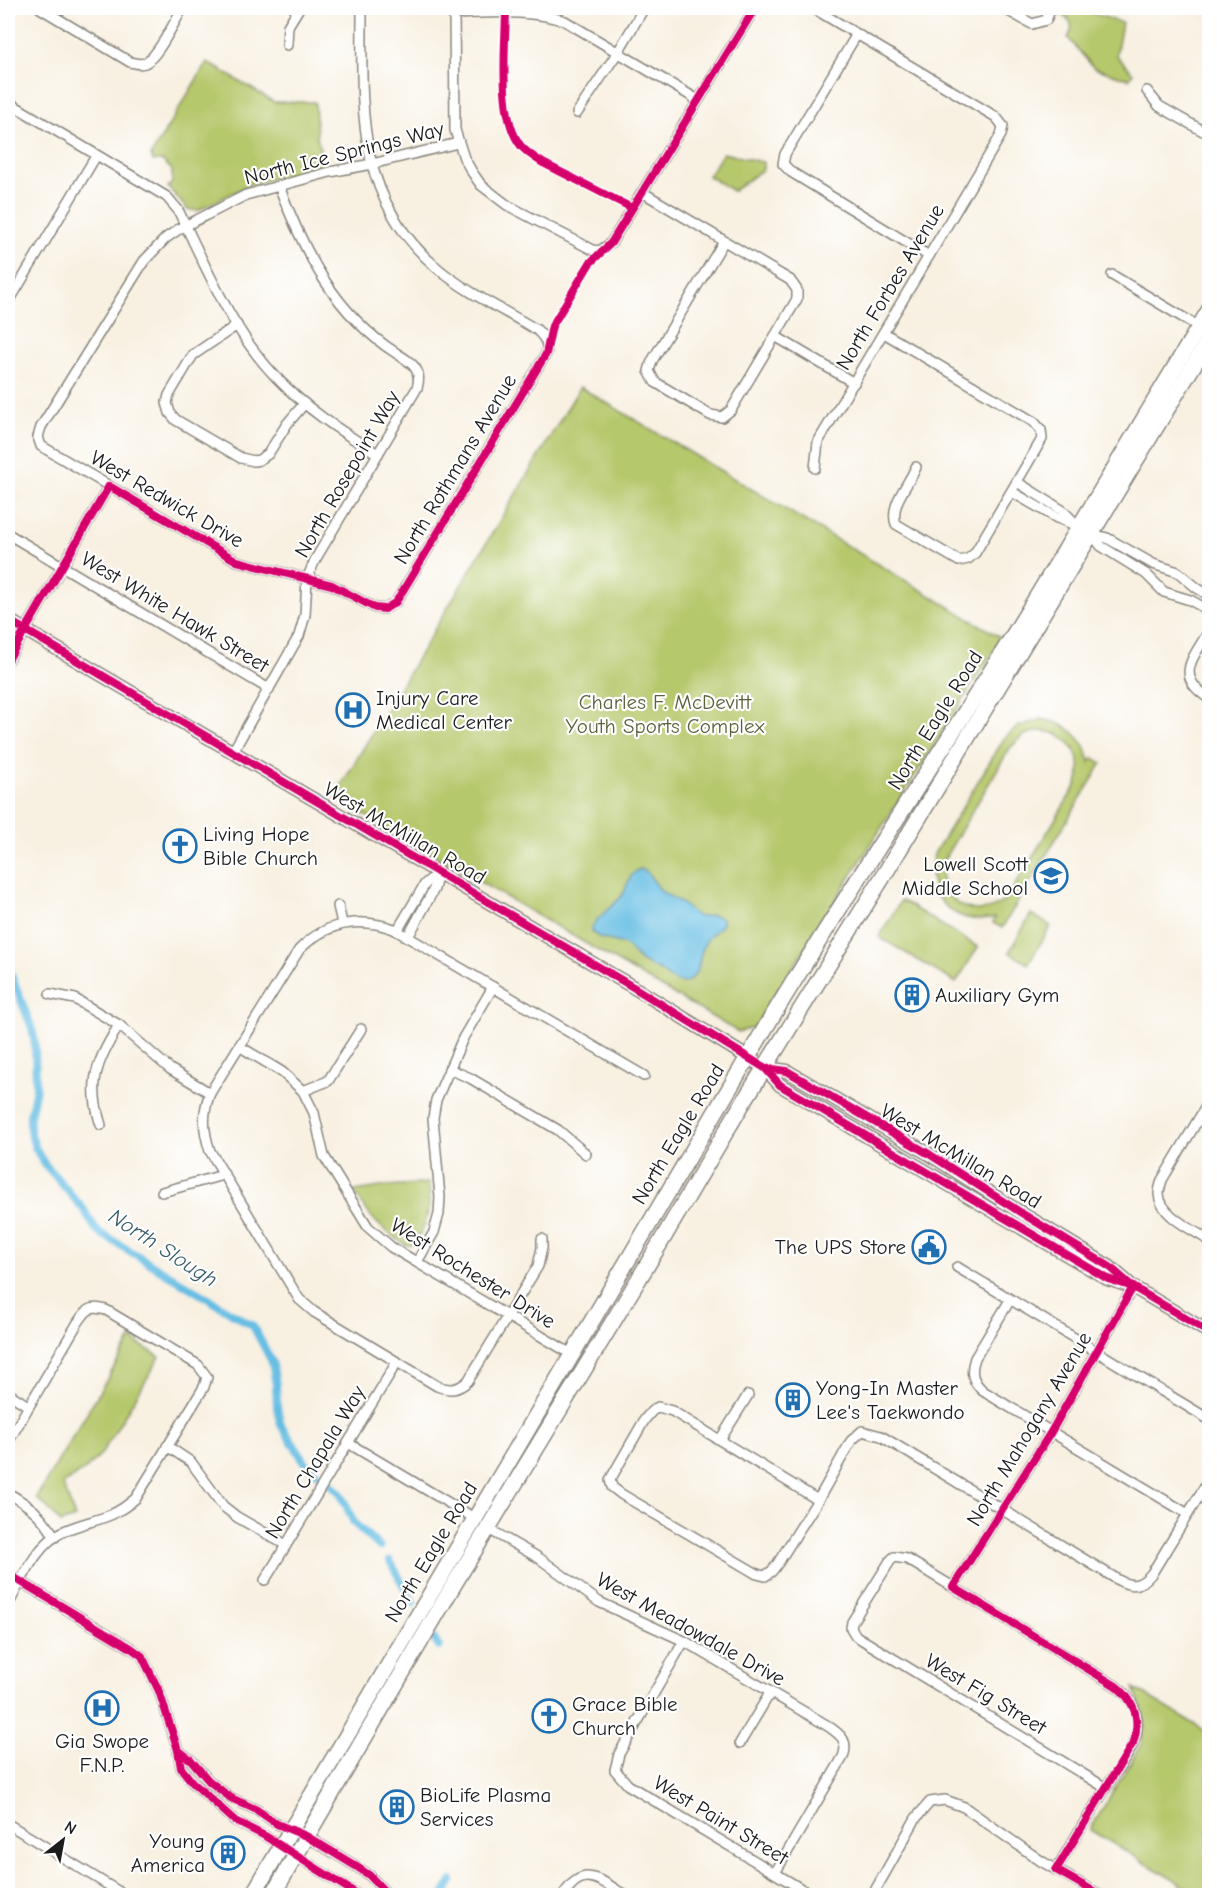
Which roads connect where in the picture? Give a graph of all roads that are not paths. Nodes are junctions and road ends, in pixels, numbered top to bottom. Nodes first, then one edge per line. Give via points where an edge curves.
1 (40, 8) edge
2 (183, 8) edge
3 (299, 8) edge
4 (362, 8) edge
5 (644, 8) edge
6 (755, 8) edge
7 (1003, 8) edge
8 (819, 9) edge
9 (454, 11) edge
10 (1050, 11) edge
11 (553, 12) edge
12 (857, 34) junction
13 (287, 45) dead end
14 (618, 52) junction
15 (1147, 91) dead end
16 (698, 100) junction
17 (8, 102) edge
18 (577, 112) dead end
19 (1206, 130) edge
20 (458, 143) junction
21 (96, 156) junction
22 (372, 165) junction
23 (279, 186) junction
24 (642, 192) junction
25 (186, 226) junction
26 (724, 241) junction
27 (930, 256) junction
28 (1112, 275) dead end
29 (8, 303) edge
30 (1209, 309) edge
31 (237, 325) junction
32 (1204, 332) edge
33 (884, 333) junction
34 (775, 336) junction
35 (854, 383) junction
36 (304, 404) junction
37 (38, 440) joint
38 (378, 454) junction
39 (916, 467) dead end
40 (815, 468) dead end
41 (1017, 482) junction
42 (109, 486) junction
43 (1012, 492) junction
44 (1085, 530) junction
45 (8, 534) edge
46 (62, 566) junction
47 (307, 579) junction
48 (1209, 596) edge
49 (385, 609) joint
50 (1209, 611) edge
51 (8, 620) edge
52 (1209, 629) edge
53 (26, 631) junction
54 (8, 660) edge
55 (269, 689) junction
56 (1209, 699) edge
57 (232, 753) junction
58 (438, 873) junction
59 (338, 906) dead end
60 (342, 923) junction
61 (397, 931) junction
62 (408, 937) junction
63 (492, 987) junction
64 (50, 994) dead end
65 (119, 1025) junction
66 (361, 1029) dead end
67 (239, 1046) junction
68 (748, 1058) junction
69 (765, 1068) junction
70 (449, 1069) junction
71 (644, 1076) dead end
72 (303, 1091) junction
73 (210, 1093) junction
74 (1209, 1100) edge
75 (100, 1125) dead end
76 (586, 1154) dead end
77 (223, 1175) junction
78 (162, 1192) dead end
79 (1050, 1231) junction
80 (542, 1239) dead end
81 (1209, 1241) edge
82 (417, 1262) junction
83 (957, 1267) dead end
84 (1104, 1277) junction
85 (1133, 1287) junction
86 (1010, 1300) junction
87 (508, 1317) junction
88 (1209, 1333) edge
89 (1097, 1352) junction
90 (573, 1355) junction
91 (397, 1362) junction
92 (8, 1393) edge
93 (748, 1395) dead end
94 (28, 1406) junction
95 (1209, 1420) edge
96 (1051, 1432) junction
97 (720, 1440) junction
98 (8, 1442) edge
99 (348, 1443) junction
100 (167, 1446) junction
101 (1209, 1478) edge
102 (490, 1492) junction
103 (8, 1493) edge
104 (818, 1500) junction
105 (1002, 1509) junction
106 (1188, 1514) junction
107 (474, 1518) junction
108 (488, 1528) junction
109 (55, 1537) junction
110 (286, 1545) junction
111 (472, 1553) junction
112 (8, 1574) edge
113 (265, 1580) dead end
114 (21, 1582) junction
115 (953, 1587) junction
116 (8, 1605) edge
117 (684, 1641) junction
118 (770, 1693) junction
119 (740, 1743) dead end
120 (178, 1750) junction
121 (1106, 1788) junction
122 (8, 1824) edge
123 (290, 1830) junction
124 (306, 1836) junction
125 (281, 1846) junction
126 (295, 1855) junction
127 (1056, 1870) junction
128 (775, 1873) junction
129 (126, 1896) edge
130 (252, 1896) edge
131 (272, 1896) edge
132 (360, 1896) edge
133 (389, 1896) edge
134 (563, 1896) edge
135 (626, 1896) edge
136 (813, 1896) edge
137 (872, 1896) edge
138 (1102, 1896) edge

1 - 2 street via 130,62 143,63 153,56
3 - 13 street via 288,26
4 - 22 street via 362,112
5 - 14 street
6 - 16 street
7 - 10 street via 1032,24 1041,23
8 - 12 street
9 - 11 street
9 - 20 street via 454,116
11 - 14 street
12 - 27 street, North Forbes Avenue via 996,117 1003,126
12 - 27 street via 785,154 783,164
14 - 16 street
14 - 18 street
15 - 19 street via 1159,106
16 - 24 street
17 - 21 street
20 - 22 street, North Ice Springs Way
20 - 24 street via 472,172 493,195 588,249 601,250 611,243
21 - 25 street via 167,197
21 - 29 street
22 - 23 street, North Ice Springs Way
22 - 49 street, North Rothmans Avenue via 388,208 418,250 453,280 537,330 547,343 546,354 407,584 396,602
23 - 25 street, North Ice Springs Way via 246,195
23 - 38 street, North Rosepoint Way via 314,266 332,292 365,329 411,363 419,374 417,388
24 - 26 street
25 - 31 street
25 - 37 street, North Ice Springs Way via 166,238 144,261 41,427
26 - 34 street via 790,280 797,290
26 - 34 street via 652,361 650,371 655,382 710,415 722,417 731,410
27 - 33 street, North Forbes Avenue
28 - 32 street
30 - 32 highway, North Eagle Road
31 - 36 street via 262,361
31 - 36 street via 193,355 169,395 167,408 176,420 241,458 259,460 268,454
32 - 44 highway, North Eagle Road
32 - 44 highway, North Eagle Road via 1145,417
33 - 35 street, North Forbes Avenue
33 - 41 street via 1034,422 1042,439
34 - 35 street
35 - 40 street, North Forbes Avenue via 818,442
36 - 38 street
37 - 42 street, West Redwick Drive via 48,451
38 - 47 street, North Rosepoint Way
39 - 43 street via 896,506 896,524 959,561 968,560 975,553
41 - 43 street
41 - 44 street via 1062,510
42 - 46 street
42 - 47 street, West Redwick Drive via 237,561
43 - 44 street
44 - 48 street via 1178,572
44 - 50 street via 1101,546 1146,574 1164,592
44 - 68 highway, North Eagle Road via 988,676
44 - 69 highway, North Eagle Road via 1036,625
45 - 46 street, West White Hawk Street
46 - 53 street
46 - 55 street, West White Hawk Street
47 - 49 street, West Redwick Drive via 338,587 375,608
47 - 55 street, North Rosepoint Way via 305,615 299,636
51 - 53 main road, West McMillan Road
52 - 56 street via 1188,676 1194,689
53 - 54 street
53 - 57 main road, West McMillan Road
55 - 57 street, North Rosepoint Way
57 - 58 main road, West McMillan Road
58 - 61 street via 425,884
58 - 62 street via 434,889
58 - 68 main road, West McMillan Road
59 - 60 street
60 - 61 street via 376,924
60 - 67 street via 320,933 299,950
61 - 62 street
62 - 63 street
63 - 70 street
63 - 71 street
64 - 65 street via 75,999
65 - 73 street via 170,1069
65 - 75 street via 96,1069 95,1109
66 - 72 street via 328,1081
67 - 72 street, West Rochester Drive via 289,1077
67 - 73 street
68 - 69 main road, West McMillan Road
68 - 90 highway, North Eagle Road
69 - 79 main road, West McMillan Road via 788,1071
69 - 84 main road, West McMillan Road via 780,1085
69 - 108 highway, North Eagle Road
70 - 76 street via 558,1130
70 - 82 street via 433,1118 439,1214
72 - 82 street, West Rochester Drive via 314,1113 324,1156 357,1212 375,1234
73 - 77 street via 204,1112 204,1134
74 - 81 street via 1162,1180 1159,1192 1169,1213
77 - 78 street
77 - 91 street via 299,1299
79 - 84 main road via 1054,1239
79 - 85 main road, West McMillan Road via 1110,1267
80 - 87 street via 538,1266
82 - 87 street, West Rochester Drive
83 - 86 street
84 - 85 main road, West McMillan Road
85 - 88 main road, West McMillan Road
85 - 89 street, North Mahogany Avenue
86 - 89 street
86 - 96 street via 975,1359 972,1377 983,1391
87 - 90 street, West Rochester Drive
87 - 91 street via 468,1381 457,1389 437,1386
89 - 95 street
89 - 96 street, North Mahogany Avenue
90 - 102 highway, North Eagle Road
91 - 99 street, North Chapala Way
92 - 94 street
93 - 97 street
94 - 98 street
94 - 100 street via 77,1324 89,1308 96,1307 198,1365 207,1377
96 - 105 street, North Mahogany Avenue
96 - 106 street
97 - 104 street
97 - 104 street via 672,1411 658,1407 645,1419 612,1473 610,1484 640,1506 765,1576 778,1563
99 - 107 street
99 - 110 street, North Chapala Way
100 - 109 street via 136,1498 126,1507
100 - 110 street via 191,1462 223,1506
101 - 106 street
102 - 107 highway, North Eagle Road
102 - 108 highway
103 - 109 street via 45,1520
104 - 105 street via 851,1441 862,1431 881,1436
105 - 106 street via 1128,1585 1147,1579
105 - 115 street, North Mahogany Avenue
107 - 111 highway
107 - 123 highway, North Eagle Road
108 - 111 highway, North Eagle Road
108 - 117 street, West Meadowdale Drive via 539,1558 599,1602
109 - 114 street
110 - 113 street, North Chapala Way
111 - 124 highway, North Eagle Road
112 - 114 street
114 - 116 street
114 - 120 street via 142,1656 159,1691
115 - 121 street via 1116,1686 1130,1699 1136,1710 1137,1732
115 - 121 street, West Fig Street via 907,1559 894,1557 856,1612 851,1628 863,1641
117 - 118 street, West Meadowdale Drive
117 - 128 street, West Paint Street via 619,1754 615,1770 628,1785
118 - 119 street
118 - 128 street, West Meadowdale Drive via 837,1732 846,1743 843,1757
120 - 123 street via 231,1798
120 - 125 street via 181,1768 199,1789 235,1821
121 - 127 street
122 - 129 street
123 - 124 street
123 - 125 highway, North Eagle Road
124 - 126 highway, North Eagle Road
124 - 133 street via 369,1875
125 - 126 street
125 - 130 highway, North Eagle Road
126 - 131 highway, North Eagle Road
126 - 132 street
127 - 137 street via 964,1807 936,1800 916,1818
127 - 138 street
128 - 136 street, West Paint Street
134 - 135 street via 582,1877 600,1880

